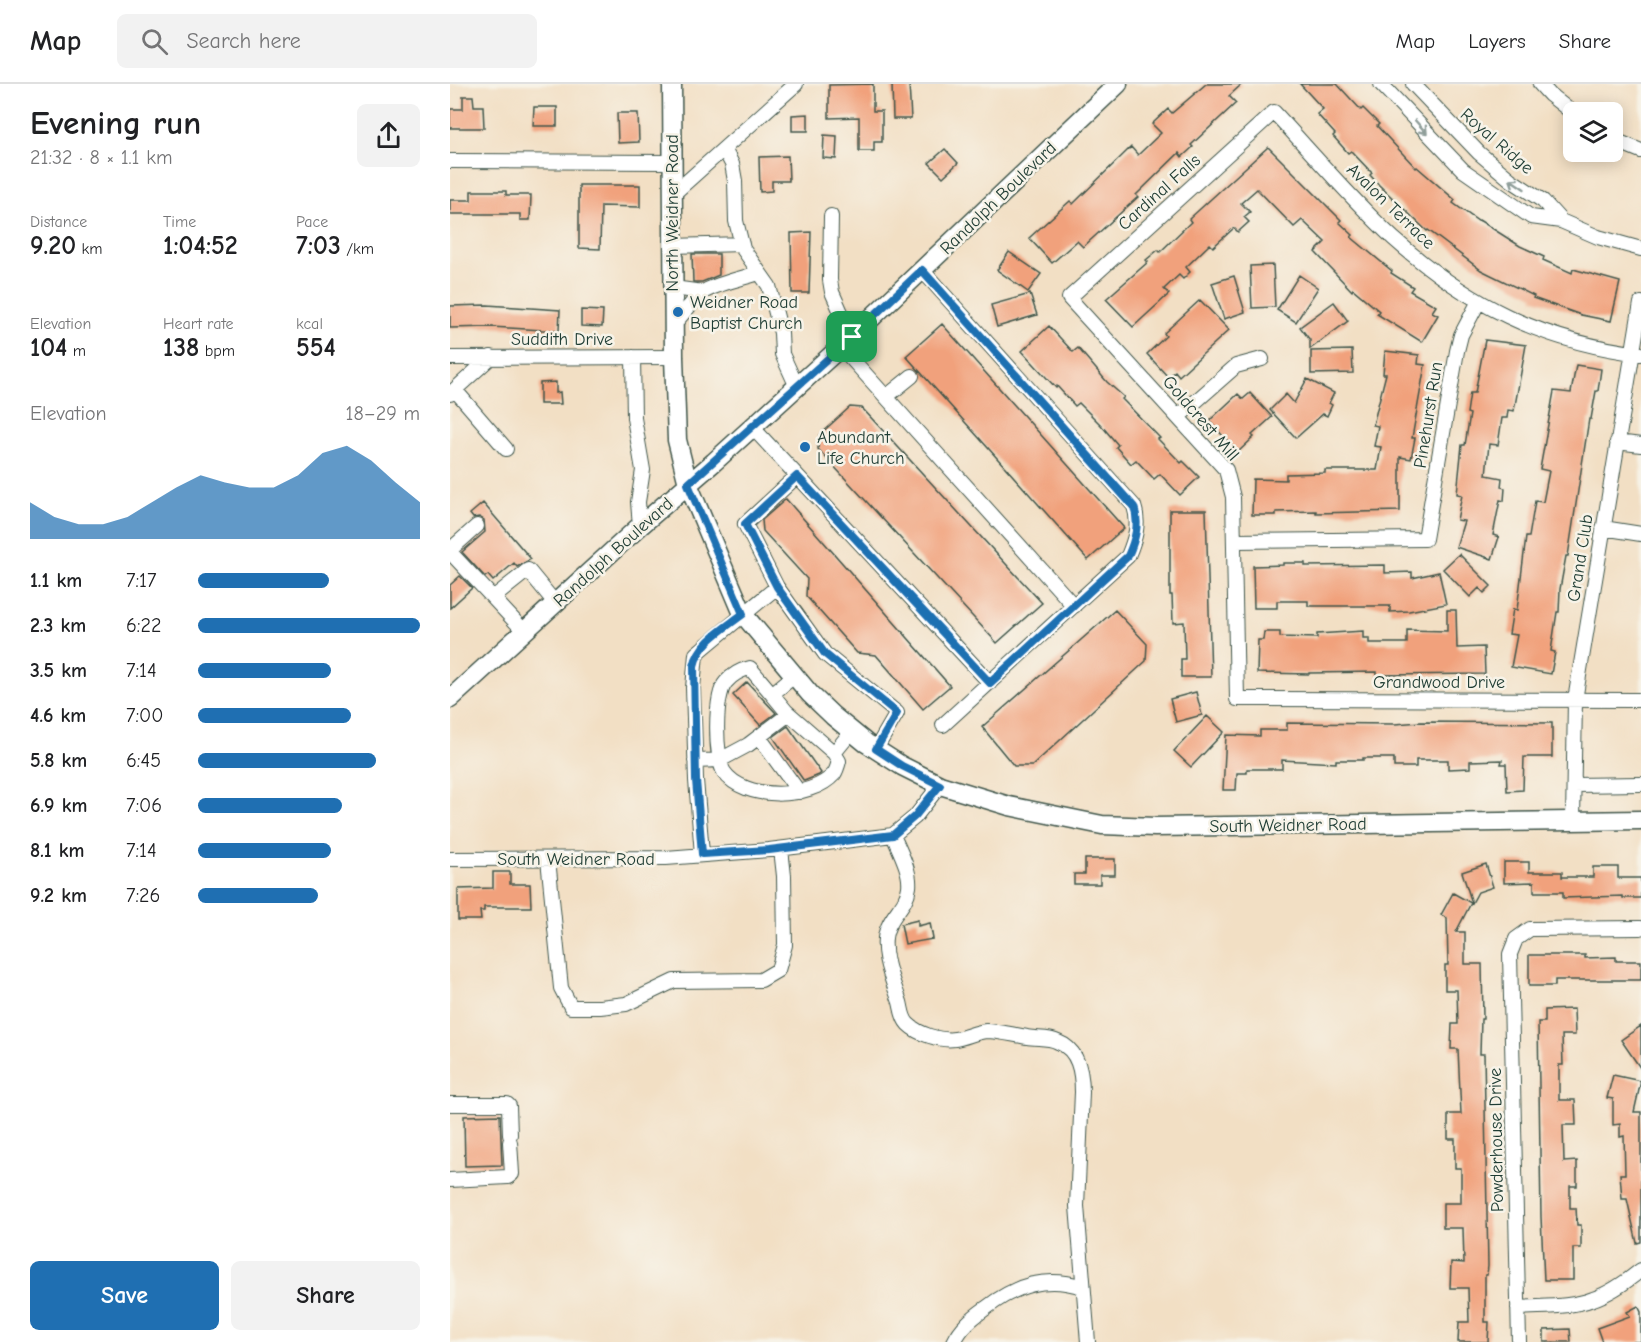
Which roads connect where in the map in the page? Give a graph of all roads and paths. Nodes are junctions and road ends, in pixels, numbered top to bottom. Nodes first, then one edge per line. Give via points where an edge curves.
1 (672, 84) edge
2 (796, 84) edge
3 (1118, 84) edge
4 (1381, 84) edge
5 (1413, 84) edge
6 (1539, 84) edge
7 (1563, 105) edge
8 (1274, 112) joint
9 (1623, 144) edge
10 (724, 149) junction
11 (1641, 151) edge
12 (450, 161) edge
13 (671, 162) junction
14 (672, 195) junction
15 (831, 216) dead end
16 (1561, 220) junction
17 (742, 244) junction
18 (672, 246) junction
19 (1641, 249) edge
20 (922, 270) junction
21 (759, 273) junction
22 (673, 288) junction
23 (703, 292) junction
24 (1069, 298) joint
25 (1479, 301) junction
26 (1641, 303) edge
27 (673, 326) junction
28 (846, 342) junction
29 (1636, 354) edge
30 (491, 357) junction
31 (633, 357) junction
32 (674, 357) junction
33 (450, 358) edge
34 (1262, 360) dead end
35 (912, 376) dead end
36 (797, 387) junction
37 (453, 392) edge
38 (886, 397) junction
39 (1178, 417) junction
40 (753, 428) junction
41 (1617, 442) junction
42 (1641, 445) edge
43 (506, 449) dead end
44 (797, 476) junction
45 (688, 484) junction
46 (477, 526) dead end
47 (640, 526) junction
48 (1603, 528) junction
49 (1641, 534) edge
50 (1234, 541) junction
51 (450, 551) edge
52 (777, 587) junction
53 (493, 598) junction
54 (556, 604) junction
55 (1074, 606) junction
56 (743, 614) junction
57 (525, 632) junction
58 (795, 675) junction
59 (990, 683) junction
60 (772, 694) junction
61 (450, 699) edge
62 (1237, 699) joint
63 (1575, 700) junction
64 (1641, 700) edge
65 (789, 714) junction
66 (943, 725) dead end
67 (852, 731) junction
68 (759, 737) junction
69 (876, 749) junction
70 (834, 753) junction
71 (720, 760) junction
72 (695, 761) junction
73 (1641, 784) edge
74 (940, 785) junction
75 (1574, 785) junction
76 (799, 792) junction
77 (1641, 820) edge
78 (1573, 821) junction
79 (893, 835) junction
80 (781, 849) junction
81 (702, 854) junction
82 (548, 859) junction
83 (450, 860) edge
84 (1641, 928) edge
85 (450, 1104) edge
86 (450, 1180) edge
87 (1641, 1270) edge
88 (1083, 1287) junction
89 (1518, 1308) junction
90 (954, 1342) edge
91 (1088, 1342) edge
92 (1519, 1342) edge

1 - 13 main road, North Weidner Road
2 - 10 street
3 - 20 main road, Randolph Boulevard
4 -> 16 street, Royal Ridge via 1463,170 1531,217
16 -> 5 street, Royal Ridge via 1543,201 1479,153
6 - 7 street
8 - 24 street, Cardinal Falls
8 - 25 street, Avalon Terrace via 1392,237 1433,271
9 - 11 street
10 - 14 street
10 - 17 street via 732,164 736,221
12 - 13 street
13 - 14 main road, North Weidner Road
14 - 18 main road, North Weidner Road
15 - 28 street via 831,286
16 - 19 street, Royal Ridge via 1598,237
17 - 18 street
17 - 21 street
18 - 22 main road, North Weidner Road
20 - 28 main road, Randolph Boulevard
20 - 55 street via 1134,507 1135,539 1128,556
21 - 23 street
21 - 36 street via 769,286 782,354
22 - 23 street
22 - 27 main road, North Weidner Road
23 - 27 street
24 - 39 street, Goldcrest Mill
25 - 29 street, Avalon Terrace via 1559,338
25 - 50 street, Pinehurst Run via 1457,351 1425,539
26 - 29 street, Grand Club
27 - 32 main road, North Weidner Road
28 - 36 main road, Randolph Boulevard
28 - 38 street
29 - 41 street, Grand Club
30 - 31 street, Suddith Drive
30 - 33 street, Suddith Drive
30 - 37 street
31 - 32 street, Suddith Drive
31 - 47 street via 634,418 643,470 638,502
32 - 45 main road, North Weidner Road via 676,440
34 - 39 street via 1236,366
35 - 38 street
36 - 40 main road, Randolph Boulevard
37 - 43 street
38 - 55 street
39 - 50 street, Goldcrest Mill via 1226,471 1233,497
40 - 44 street
40 - 45 main road, Randolph Boulevard
41 - 42 street
41 - 48 street, Grand Club
44 - 52 street via 745,524
44 - 59 street
45 - 47 main road, Randolph Boulevard
45 - 56 main road, South Weidner Road
46 - 51 street
47 - 54 main road, Randolph Boulevard
48 - 49 street
48 - 63 street, Grand Club
50 - 62 street, Goldcrest Mill
51 - 53 street
52 - 56 street
52 - 69 street via 825,654 897,713
53 - 54 street via 528,570
53 - 57 street
54 - 57 main road, Randolph Boulevard
55 - 59 street
56 - 58 main road, South Weidner Road
56 - 72 street via 696,654
57 - 61 main road, Randolph Boulevard
58 - 60 street
58 - 67 main road, South Weidner Road via 810,694
59 - 66 street
60 - 65 street
60 - 71 street via 750,668 725,682 719,698
62 - 63 street, Grandwood Drive
63 - 64 street, Grandwood Drive
63 - 75 street, Grand Club
65 - 68 street
65 - 70 street
67 - 69 main road, South Weidner Road
67 - 70 street
68 - 71 street
68 - 76 street
69 - 74 main road, South Weidner Road
70 - 76 street via 839,761 834,774
71 - 72 street
71 - 76 street via 723,771 747,790
72 - 81 street
73 - 75 street
74 - 78 main road, South Weidner Road via 1009,806 1102,825
74 - 79 street via 915,816
75 - 78 street, Grand Club
77 - 78 main road, South Weidner Road
79 - 80 street, South Weidner Road
79 - 88 street via 910,886 902,908 888,925 885,939 891,981 908,1024 943,1039 989,1031 1058,1041 1074,1054 1079,1065 1082,1084 1077,1206
80 - 81 street, South Weidner Road
80 - 82 street via 785,945 778,970 761,980 674,981 626,1004 600,1007 572,1007 561,988
81 - 82 street, South Weidner Road
82 - 83 street, South Weidner Road
84 - 89 street, Powderhouse Drive via 1530,929 1516,939 1510,954
85 - 86 street via 509,1106 512,1174 508,1178
87 - 89 street via 1592,1300
88 - 90 street via 1066,1281 1027,1285 1002,1296 976,1315 962,1327
88 - 91 street
89 - 92 street, Powderhouse Drive

